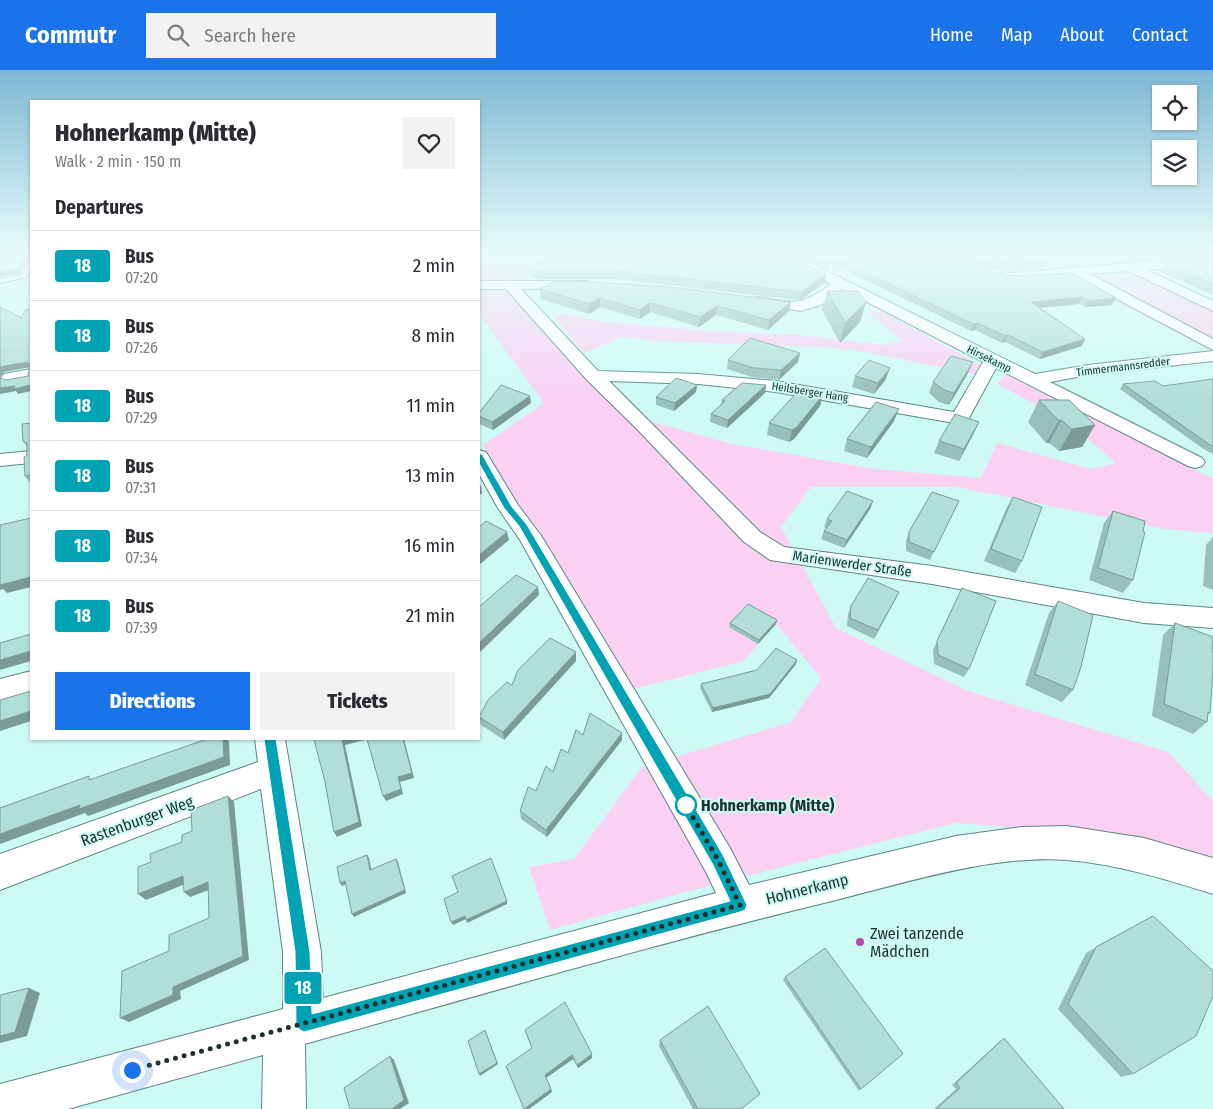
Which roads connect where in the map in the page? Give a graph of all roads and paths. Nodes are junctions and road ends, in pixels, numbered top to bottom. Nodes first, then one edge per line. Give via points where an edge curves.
1 (527, 303) edge
2 (775, 303) edge
3 (812, 303) edge
4 (879, 303) edge
5 (1135, 303) edge
6 (1213, 345) edge
7 (1213, 356) edge
8 (992, 360) junction
9 (30, 374) edge
10 (593, 376) junction
11 (10, 378) edge
12 (1033, 380) junction
13 (30, 457) edge
14 (480, 458) edge
15 (0, 460) edge
16 (1195, 462) dead end
17 (1213, 618) edge
18 (30, 682) edge
19 (0, 691) edge
20 (272, 754) edge
21 (0, 872) edge
22 (1209, 880) edge
23 (740, 905) junction
24 (294, 1026) junction
25 (0, 1106) edge
26 (284, 1109) edge

1 - 10 street, Marienwerder Straße
2 - 3 street via 801,307
4 - 8 street, Hirsekamp
5 - 6 street
7 - 12 street, Timmermannsredder via 1088,370
8 - 10 street, Heilsberger Hang via 960,418 741,382
8 - 12 street, Hirsekamp
9 - 11 street
10 - 17 street, Marienwerder Straße via 752,537 778,554 932,575 1144,613
12 - 16 street, Hirsekamp
13 - 15 street
14 - 23 street via 530,537 718,860
18 - 19 street
20 - 21 street, Rastenburger Weg
20 - 24 street via 302,952
22 - 23 street, Hohnerkamp via 1144,856 1067,843 1022,844 956,853
23 - 24 street, Hohnerkamp
24 - 25 street, Hohnerkamp
24 - 26 street

